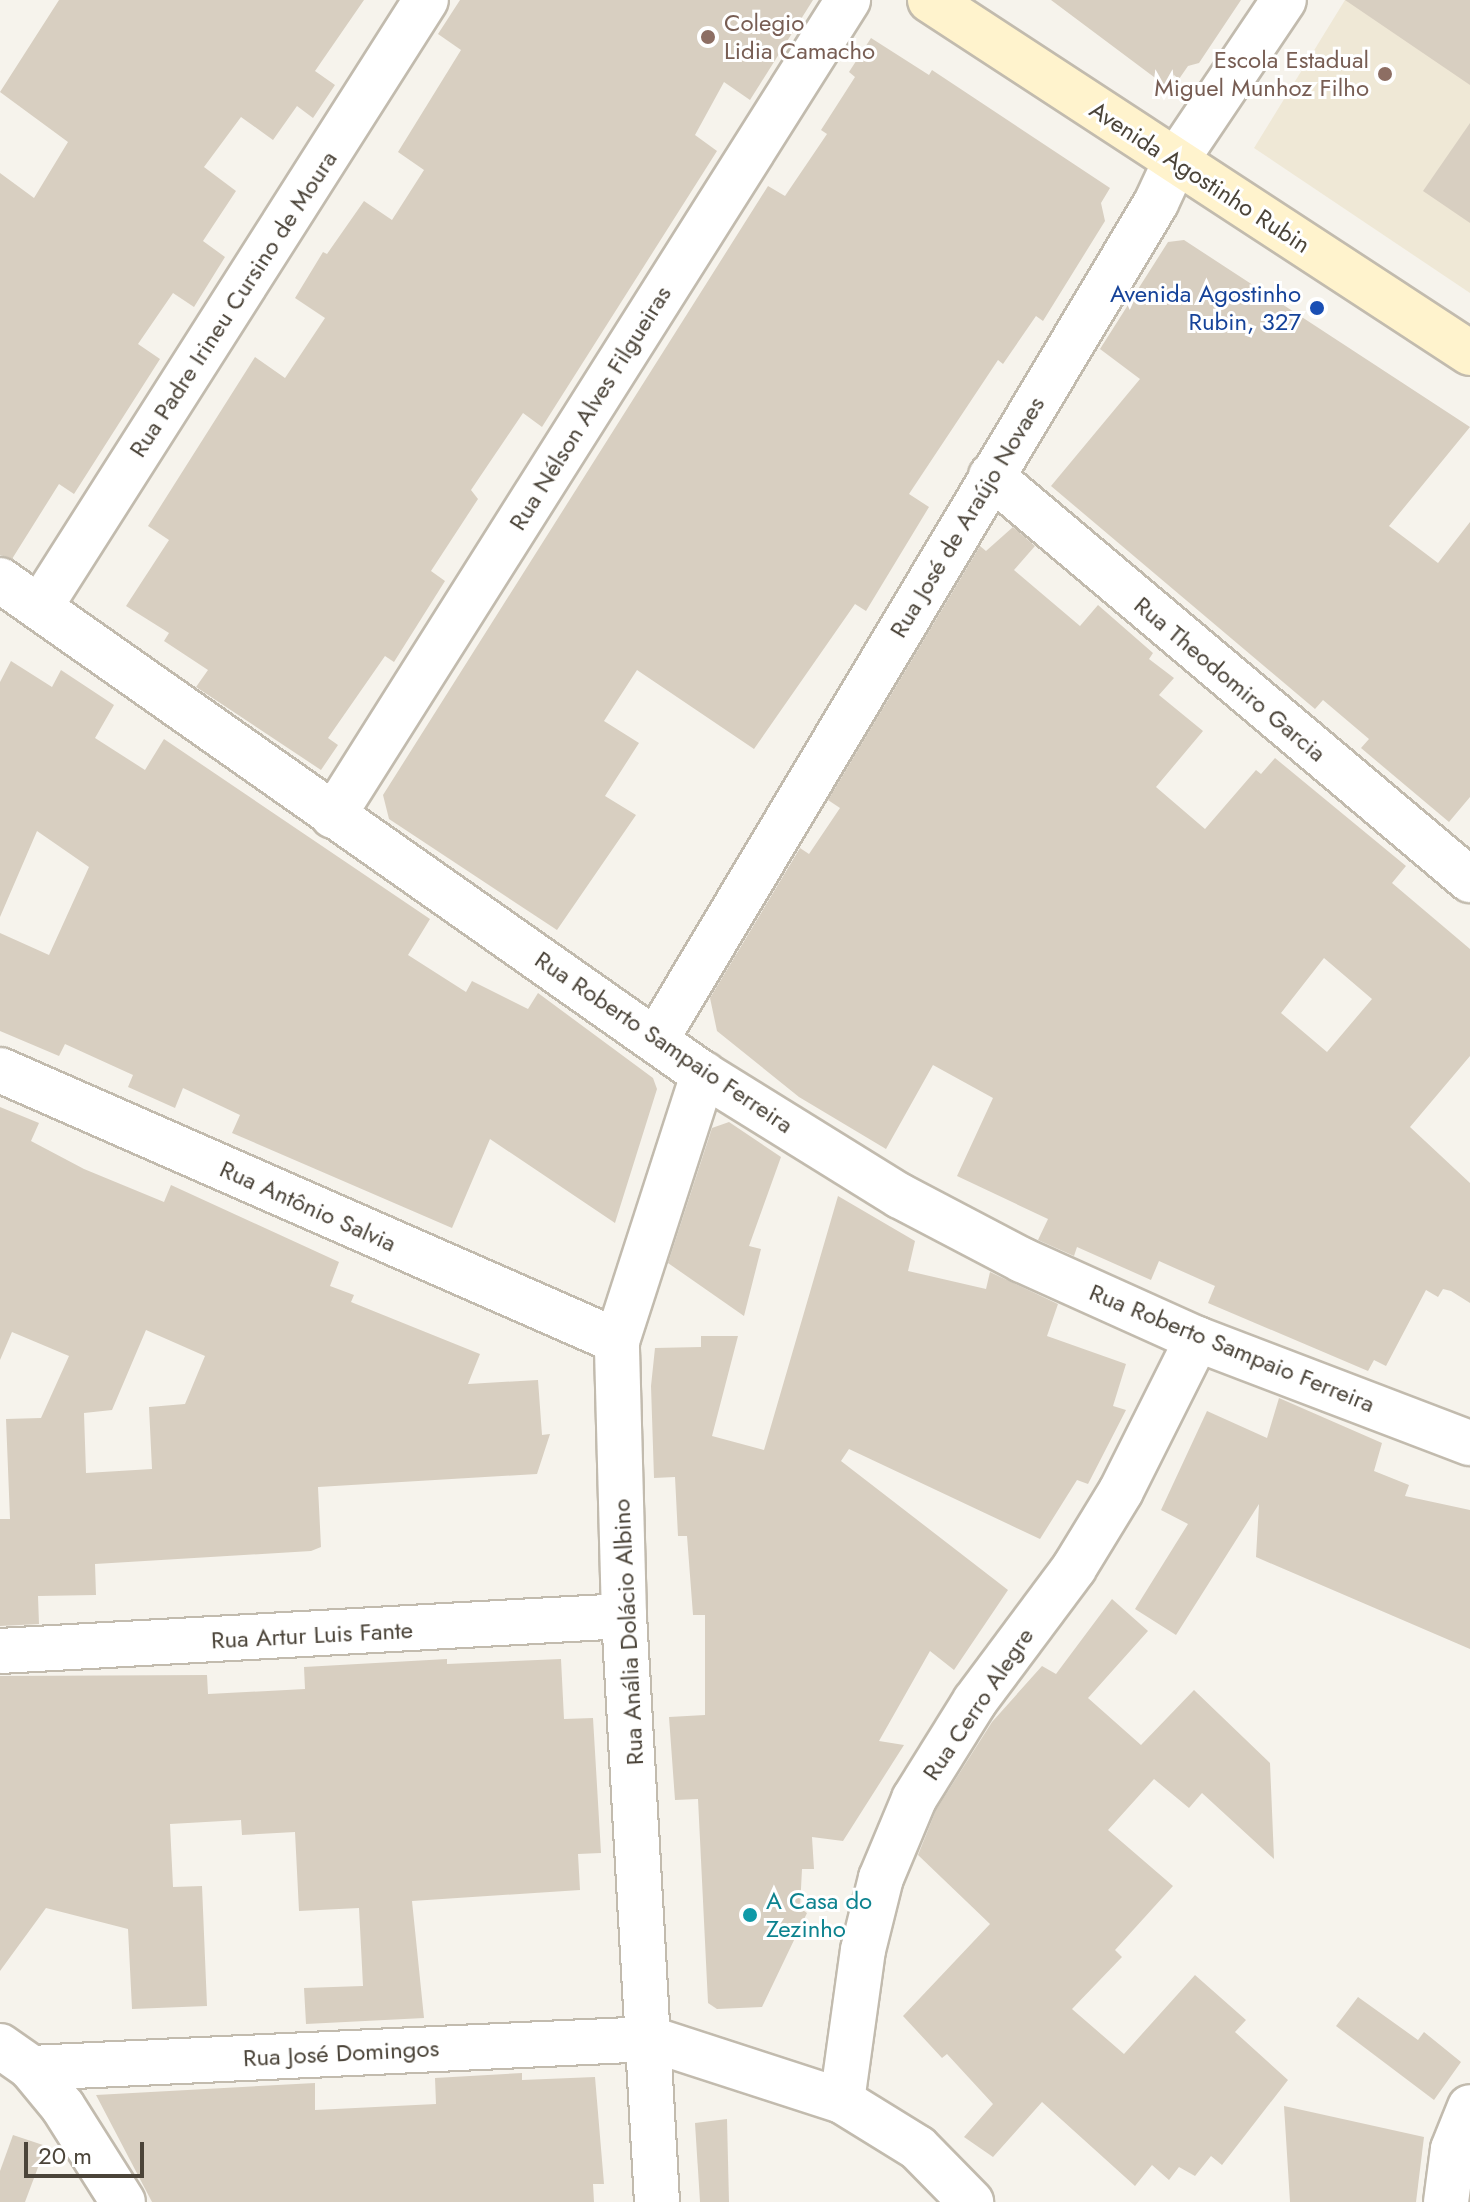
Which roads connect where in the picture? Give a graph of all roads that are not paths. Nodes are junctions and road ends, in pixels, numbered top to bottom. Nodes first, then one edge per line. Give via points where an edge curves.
1 (426, 0) edge
2 (848, 0) edge
3 (930, 0) edge
4 (1284, 0) edge
5 (1175, 162) junction
6 (1470, 353) edge
7 (991, 476) junction
8 (0, 580) edge
9 (40, 607) junction
10 (333, 816) junction
11 (1470, 880) edge
12 (657, 1038) junction
13 (0, 1070) edge
14 (703, 1074) junction
15 (1197, 1339) junction
16 (617, 1341) junction
17 (1470, 1443) edge
18 (624, 1616) junction
19 (0, 1651) edge
20 (651, 2039) junction
21 (16, 2057) edge
22 (842, 2101) junction
23 (1470, 2107) edge
24 (123, 2202) edge
25 (657, 2202) edge
26 (971, 2202) edge
27 (1446, 2202) edge

1 - 9 street, Rua Padre Irineu Cursino de Moura
2 - 10 street, Rua Nélson Alves Filgueiras
3 - 5 main road, Avenida Agostinho Rubin
4 - 5 street, Rua José de Araújo Novaes
5 - 6 main road, Avenida Agostinho Rubin
5 - 7 street, Rua José de Araújo Novaes via 1156,203
7 - 11 street, Rua Theodomiro Garcia
7 - 12 street, Rua José de Araújo Novaes
8 - 9 street, Rua Roberto Sampaio Ferreira
9 - 10 street, Rua Roberto Sampaio Ferreira
10 - 12 street, Rua Roberto Sampaio Ferreira
12 - 14 street, Rua Roberto Sampaio Ferreira
13 - 16 street, Rua Antônio Salvia
14 - 15 street, Rua Roberto Sampaio Ferreira via 900,1196 1022,1260
14 - 16 street, Rua Anália Dolácio Albino
15 - 17 street, Rua Roberto Sampaio Ferreira
15 - 22 street, Rua Cerro Alegre via 1121,1491 1074,1568 975,1701 914,1799 881,1878 863,1950
16 - 18 street, Rua Anália Dolácio Albino
18 - 19 street, Rua Artur Luis Fante
18 - 20 street, Rua Anália Dolácio Albino
20 - 21 street, Rua José Domingos
20 - 22 street
20 - 25 street, Rua Anália Dolácio Albino
21 - 24 street via 107,2170
22 - 26 street via 918,2148
23 - 27 street via 1453,2149

